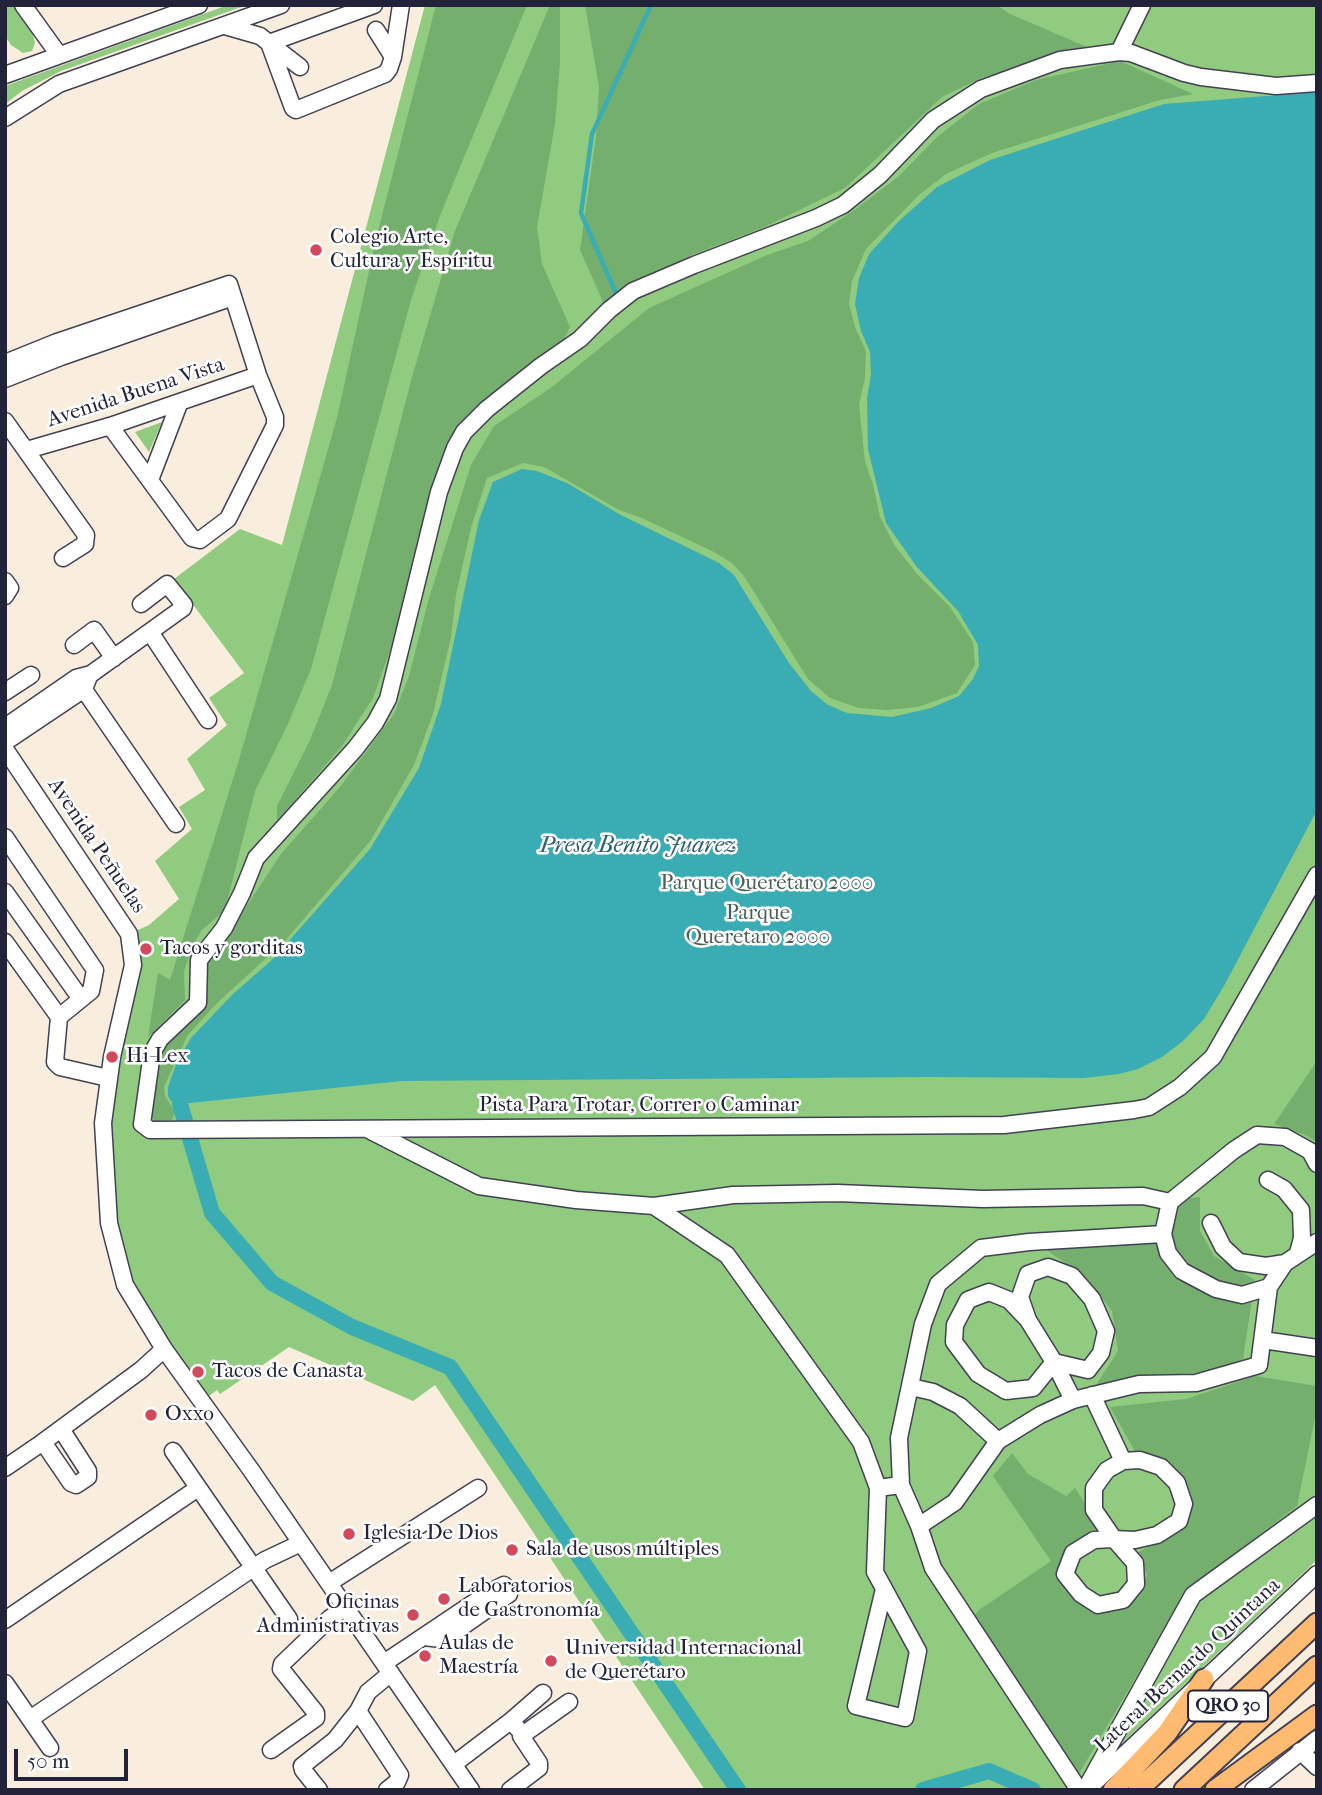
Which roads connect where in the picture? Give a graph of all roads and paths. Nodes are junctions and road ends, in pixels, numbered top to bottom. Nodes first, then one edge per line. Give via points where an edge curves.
1 (23, 5) edge
2 (199, 5) edge
3 (281, 5) edge
4 (377, 5) edge
5 (401, 5) edge
6 (1142, 5) edge
7 (225, 26) junction
8 (269, 43) junction
9 (1119, 52) junction
10 (59, 55) junction
11 (393, 57) junction
12 (300, 67) dead end
13 (8, 69) edge
14 (1317, 83) edge
15 (5, 118) edge
16 (59, 349) junction
17 (5, 363) edge
18 (258, 375) junction
19 (5, 379) edge
20 (179, 404) junction
21 (5, 421) edge
22 (110, 426) junction
23 (27, 450) junction
24 (150, 480) junction
25 (63, 558) dead end
26 (5, 582) edge
27 (5, 596) edge
28 (141, 604) dead end
29 (150, 632) junction
30 (74, 645) dead end
31 (114, 657) junction
32 (84, 680) junction
33 (5, 692) edge
34 (41, 702) junction
35 (208, 720) dead end
36 (5, 727) edge
37 (5, 742) edge
38 (7, 756) edge
39 (176, 824) dead end
40 (5, 837) edge
41 (1317, 875) edge
42 (5, 892) edge
43 (5, 942) edge
44 (81, 999) junction
45 (60, 1017) junction
46 (108, 1078) junction
47 (366, 1128) junction
48 (1317, 1164) edge
49 (1268, 1180) dead end
50 (1170, 1202) junction
51 (654, 1206) junction
52 (1211, 1223) dead end
53 (1163, 1234) junction
54 (1317, 1241) edge
55 (1292, 1258) junction
56 (1269, 1287) junction
57 (1028, 1320) junction
58 (1263, 1340) junction
59 (1317, 1348) edge
60 (164, 1349) junction
61 (1054, 1362) junction
62 (911, 1387) junction
63 (1092, 1395) junction
64 (1073, 1400) junction
65 (61, 1429) junction
66 (998, 1441) junction
67 (43, 1442) junction
68 (173, 1451) dead end
69 (1124, 1461) junction
70 (5, 1468) edge
71 (901, 1485) junction
72 (198, 1488) junction
73 (478, 1488) dead end
74 (878, 1488) junction
75 (1317, 1505) edge
76 (919, 1526) junction
77 (1114, 1539) junction
78 (301, 1543) junction
79 (253, 1567) junction
80 (1317, 1574) edge
81 (329, 1583) junction
82 (884, 1589) junction
83 (346, 1607) junction
84 (289, 1619) dead end
85 (5, 1620) edge
86 (1317, 1623) edge
87 (424, 1637) junction
88 (1317, 1666) edge
89 (387, 1668) junction
90 (1205, 1679) junction
91 (5, 1683) edge
92 (543, 1693) dead end
93 (569, 1702) dead end
94 (358, 1711) junction
95 (1317, 1715) edge
96 (30, 1719) junction
97 (512, 1720) junction
98 (521, 1737) junction
99 (1317, 1738) edge
100 (50, 1748) dead end
101 (271, 1750) dead end
102 (1300, 1751) junction
103 (454, 1764) junction
104 (1317, 1768) edge
105 (319, 1790) edge
106 (387, 1790) edge
107 (471, 1790) edge
108 (510, 1790) edge
109 (1079, 1790) edge
110 (1086, 1790) edge
111 (1113, 1790) edge
112 (1138, 1790) edge
113 (1184, 1790) edge
114 (1215, 1790) edge
115 (1253, 1790) edge

1 - 10 street
2 - 10 street
3 - 7 street
4 - 8 street
4 - 11 street via 380,27
5 - 11 street
6 - 9 street
7 - 8 street
7 - 15 street via 59,84
8 - 11 street via 296,110 384,74
8 - 12 street
9 - 14 street via 1201,77 1276,86
9 - 47 street, Pista Para Trotar, Correr o Caminar via 1060,60 981,89 933,120 843,205 633,291 464,432 439,492 388,699 355,749 256,858 224,928 201,956 196,1007 160,1039 152,1053 142,1124 149,1130
10 - 13 street
16 - 17 street
16 - 18 street via 230,290
16 - 19 street
18 - 20 street, Avenida Buena Vista
18 - 24 street via 275,425 228,519 196,540
20 - 22 street, Avenida Buena Vista
20 - 24 street
21 - 23 street
22 - 23 street, Avenida Buena Vista
22 - 24 street
23 - 25 street via 86,535 85,544
26 - 27 street via 10,588
28 - 29 street via 167,584 184,607
29 - 31 street
29 - 35 street
30 - 31 street via 100,626
31 - 32 street
32 - 34 street
32 - 37 street
32 - 39 street
33 - 34 street via 28,677
34 - 36 street
38 - 46 street, Avenida Peñuelas via 130,934 133,965
40 - 44 street via 95,970 91,991
41 - 47 street, Pista Para Trotar, Correr o Caminar via 1213,1057 1149,1107 1004,1125
42 - 44 street
43 - 45 street
44 - 45 street
45 - 46 street via 55,1062
46 - 60 street, Avenida Peñuelas via 103,1123 109,1223 125,1285
47 - 51 street via 480,1186
48 - 50 street via 1310,1151 1285,1137 1257,1135
49 - 55 street via 1284,1189 1301,1210 1302,1238
50 - 51 street via 1143,1196 983,1199 838,1193 733,1195
50 - 53 street
51 - 74 street via 727,1255 861,1442
52 - 55 street via 1223,1247 1239,1262 1266,1266
53 - 56 street via 1168,1253 1182,1271 1216,1289 1242,1295
53 - 62 street via 981,1248 938,1284 923,1324
54 - 55 street
55 - 56 street
56 - 58 street
57 - 61 street
57 - 61 street via 1020,1297 1028,1274 1048,1267 1072,1276 1092,1299 1105,1331 1101,1353 1088,1370
57 - 61 street via 1009,1300 989,1292 968,1300 955,1325 954,1342 978,1374 1006,1391 1033,1388
58 - 59 street
58 - 63 street via 1259,1365 1196,1383 1139,1384
60 - 65 street
60 - 78 street, Avenida Peñuelas
61 - 64 street
62 - 66 street via 960,1406
62 - 71 street via 899,1437
63 - 64 street
63 - 69 street
64 - 66 street
65 - 67 street
65 - 67 street via 88,1477 76,1485 71,1483
66 - 76 street via 955,1503
67 - 70 street
68 - 72 street
69 - 77 street via 1107,1470 1094,1488 1094,1510
69 - 77 street via 1140,1460 1161,1467 1177,1483 1184,1504 1179,1521 1157,1535
71 - 74 street
71 - 76 street
72 - 79 street
72 - 85 street
73 - 81 street
74 - 82 street via 875,1572
75 - 110 street via 1193,1595
76 - 109 street via 933,1568
77 - 77 street via 1135,1563 1136,1584 1123,1601 1098,1605 1081,1594 1065,1574 1073,1553 1094,1540
78 - 79 street
78 - 81 street, Avenida Peñuelas
79 - 84 street
79 - 96 street
80 - 90 street, Lateral Bernardo Quintana
81 - 83 street, Avenida Peñuelas
82 - 82 street via 918,1651 905,1718 856,1706
83 - 89 street, Avenida Peñuelas
83 - 101 street via 282,1664 281,1669 316,1718
86 - 112 main road, QRO 30
87 - 87 street via 449,1636 509,1594 506,1585
87 - 89 street
88 - 113 main road, QRO 30
89 - 94 street
89 - 103 street, Avenida Peñuelas
90 - 110 street, Lateral Bernardo Quintana
90 - 111 main road via 1167,1733
91 - 96 street
92 - 97 street
93 - 98 street
94 - 105 street via 335,1740 302,1766
94 - 106 street via 400,1775
95 - 114 main road
96 - 100 street
97 - 98 street
97 - 103 street
98 - 108 street via 539,1768
99 - 102 street
102 - 104 street
102 - 115 street
103 - 107 street, Avenida Peñuelas

